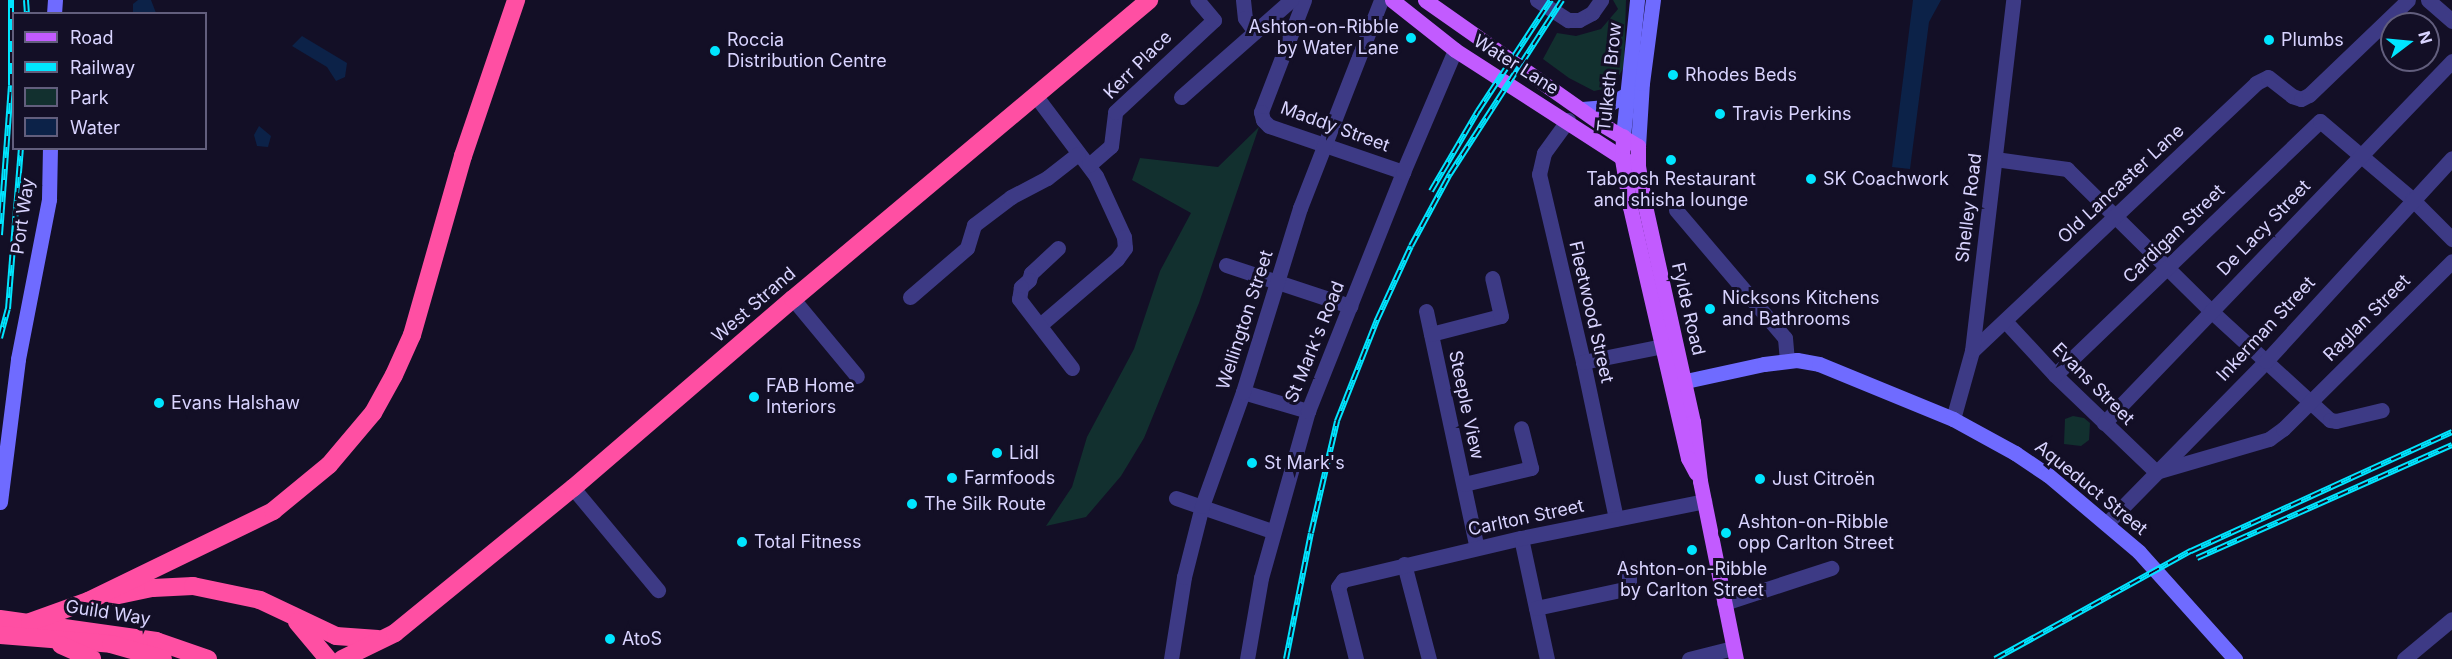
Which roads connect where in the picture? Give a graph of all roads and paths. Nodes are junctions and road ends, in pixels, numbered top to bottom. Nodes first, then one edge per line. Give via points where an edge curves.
1 (516, 0) edge
2 (1149, 0) edge
3 (1197, 0) edge
4 (1243, 0) edge
5 (1291, 0) edge
6 (1304, 0) edge
7 (1381, 0) edge
8 (1392, 0) edge
9 (1425, 0) edge
10 (1537, 0) edge
11 (1601, 0) edge
12 (1637, 0) edge
13 (1653, 0) edge
14 (2013, 0) edge
15 (2408, 0) edge
16 (2428, 0) edge
17 (2452, 21) edge
18 (1255, 32) junction
19 (1455, 50) junction
20 (2452, 60) edge
21 (1035, 94) junction
22 (1626, 95) junction
23 (1181, 97) dead end
24 (1582, 110) junction
25 (1568, 120) junction
26 (1623, 136) junction
27 (1323, 144) junction
28 (1638, 146) junction
29 (50, 150) edge
30 (2360, 156) junction
31 (2452, 158) edge
32 (1084, 159) junction
33 (1622, 159) junction
34 (1995, 159) junction
35 (1638, 166) junction
36 (1403, 172) junction
37 (2412, 199) junction
38 (1676, 210) dead end
39 (2116, 216) junction
40 (2452, 239) edge
41 (1058, 248) dead end
42 (2452, 261) edge
43 (1226, 265) dead end
44 (2169, 267) junction
45 (1492, 278) dead end
46 (1277, 282) junction
47 (910, 297) dead end
48 (793, 299) junction
49 (1350, 306) junction
50 (1426, 310) dead end
51 (2211, 311) junction
52 (2005, 321) junction
53 (1040, 325) junction
54 (1431, 334) junction
55 (1663, 346) junction
56 (1972, 351) junction
57 (1787, 360) junction
58 (2266, 361) junction
59 (1583, 362) junction
60 (1072, 368) dead end
61 (2055, 375) junction
62 (857, 376) dead end
63 (1678, 382) junction
64 (1243, 392) junction
65 (2309, 403) junction
66 (2382, 410) dead end
67 (1308, 411) junction
68 (1953, 419) junction
69 (2104, 423) junction
70 (1521, 428) dead end
71 (2156, 472) junction
72 (1464, 484) junction
73 (573, 488) junction
74 (1176, 498) dead end
75 (1704, 501) junction
76 (0, 502) edge
77 (1202, 506) junction
78 (1616, 519) junction
79 (2106, 524) junction
80 (1272, 531) junction
81 (1521, 538) junction
82 (1477, 548) junction
83 (1404, 564) junction
84 (1832, 568) dead end
85 (1629, 572) dead end
86 (658, 591) dead end
87 (88, 601) junction
88 (1724, 603) junction
89 (1536, 608) junction
90 (292, 616) junction
91 (0, 619) edge
92 (2452, 619) edge
93 (23, 626) junction
94 (0, 635) edge
95 (386, 639) junction
96 (47, 640) junction
97 (1735, 653) edge
98 (92, 659) edge
99 (163, 659) edge
100 (208, 659) edge
101 (328, 659) edge
102 (342, 659) edge
103 (375, 659) edge
104 (1171, 659) edge
105 (1247, 659) edge
106 (1356, 659) edge
107 (1429, 659) edge
108 (1546, 659) edge
109 (1689, 659) edge
110 (2235, 659) edge
111 (2404, 659) edge

1 - 87 highway via 463,156 412,335 373,413 329,465 273,511
2 - 21 highway, West Strand
3 - 32 street, Kerr Place via 1214,20 1115,112 1111,146
4 - 18 street via 1245,18
5 - 18 street
6 - 27 street, Maddy Street via 1261,112 1269,126
7 - 27 street, Wellington Street
8 - 19 main road, Water Lane
9 - 24 main road, Water Lane
10 - 11 street via 1568,20 1579,21 1592,13
12 - 22 street, Tulketh Brow
13 - 28 street, Tulketh Brow
14 - 34 street, Shelley Road
15 - 39 street, Old Lancaster Lane via 2309,95 2301,99 2292,96 2268,77 2261,78
16 - 17 street
18 - 23 street
19 - 25 main road, Water Lane
19 - 36 street, St Mark's Road
20 - 30 street, De Lacy Street
21 - 32 street
21 - 48 highway, West Strand
22 - 24 street via 1603,107
22 - 26 street, Tulketh Brow
24 - 26 main road, Water Lane
25 - 33 main road, Water Lane
25 - 59 street, Fleetwood Street via 1544,153 1539,174
26 - 28 main road, Water Lane
26 - 33 main road, Tulketh Brow
27 - 36 street, Maddy Street
27 - 46 street, Wellington Street
28 - 35 main road, Fylde Road
29 - 76 street, Port Way via 49,199 18,359
30 - 37 street
30 - 44 street, Cardigan Street via 2320,121
30 - 51 street, De Lacy Street
31 - 37 street, Inkerman Street
32 - 47 street via 1011,197 974,225 967,248
32 - 53 street via 1124,237 1125,248
33 - 35 main road, Water Lane
33 - 55 main road, Fylde Road
34 - 39 street via 2067,169
34 - 56 street, Shelley Road
35 - 63 main road, Fylde Road
36 - 49 street, St Mark's Road
37 - 40 street
37 - 58 street, Inkerman Street
38 - 57 street via 1785,339
39 - 44 street
39 - 52 street, Old Lancaster Lane
41 - 53 street via 1021,287 1019,299
42 - 65 street, Raglan Street
43 - 46 street
44 - 51 street
44 - 61 street, Cardigan Street
45 - 54 street, Steeple View via 1501,316
46 - 49 street
46 - 64 street, Wellington Street
48 - 62 street
48 - 73 highway, West Strand
49 - 67 street, St Mark's Road
50 - 54 street, Steeple View
51 - 58 street
51 - 69 street, De Lacy Street
52 - 56 street, Old Lancaster Lane
52 - 61 street, Evans Street
53 - 60 street
54 - 72 street, Steeple View
55 - 59 street
55 - 63 main road, Fylde Road
56 - 68 street, Shelley Road
57 - 63 street, Aqueduct Street
57 - 68 street, Aqueduct Street via 1819,364
58 - 65 street
58 - 71 street, Inkerman Street
59 - 78 street, Fleetwood Street
61 - 69 street, Evans Street
63 - 75 main road, Fylde Road via 1698,449
64 - 67 street
64 - 77 street, Wellington Street
65 - 66 street via 2336,421
65 - 71 street, Raglan Street via 2269,439
67 - 80 street, St Mark's Road
68 - 79 street, Aqueduct Street via 2048,474
69 - 71 street, Evans Street
70 - 72 street, Steeple View via 1531,468
71 - 79 street, Inkerman Street
72 - 82 street, Steeple View
73 - 86 street
73 - 95 highway, West Strand
74 - 77 street
75 - 78 street, Carlton Street
75 - 88 main road, Fylde Road
77 - 80 street
77 - 104 street, Wellington Street via 1184,577
78 - 81 street, Carlton Street
79 - 110 street, Aqueduct Street via 2139,552
80 - 105 street, St Mark's Road
81 - 82 street, Carlton Street
81 - 89 street
82 - 83 street, Carlton Street
83 - 106 street, Carlton Street via 1343,580 1338,587
83 - 107 street
84 - 88 street
85 - 89 street via 1629,588
87 - 90 highway via 153,588 193,586 260,600
87 - 93 highway
88 - 97 main road, Fylde Road
89 - 108 street
90 - 95 highway via 344,638
90 - 101 highway
91 - 93 highway, Guild Way
92 - 111 street
93 - 94 highway, Guild Way
93 - 96 highway, Guild Way
93 - 100 highway, Guild Way via 156,641
95 - 102 highway, West Strand
95 - 103 highway, West Strand
96 - 98 highway
96 - 99 highway, Guild Way via 111,644
97 - 109 street

